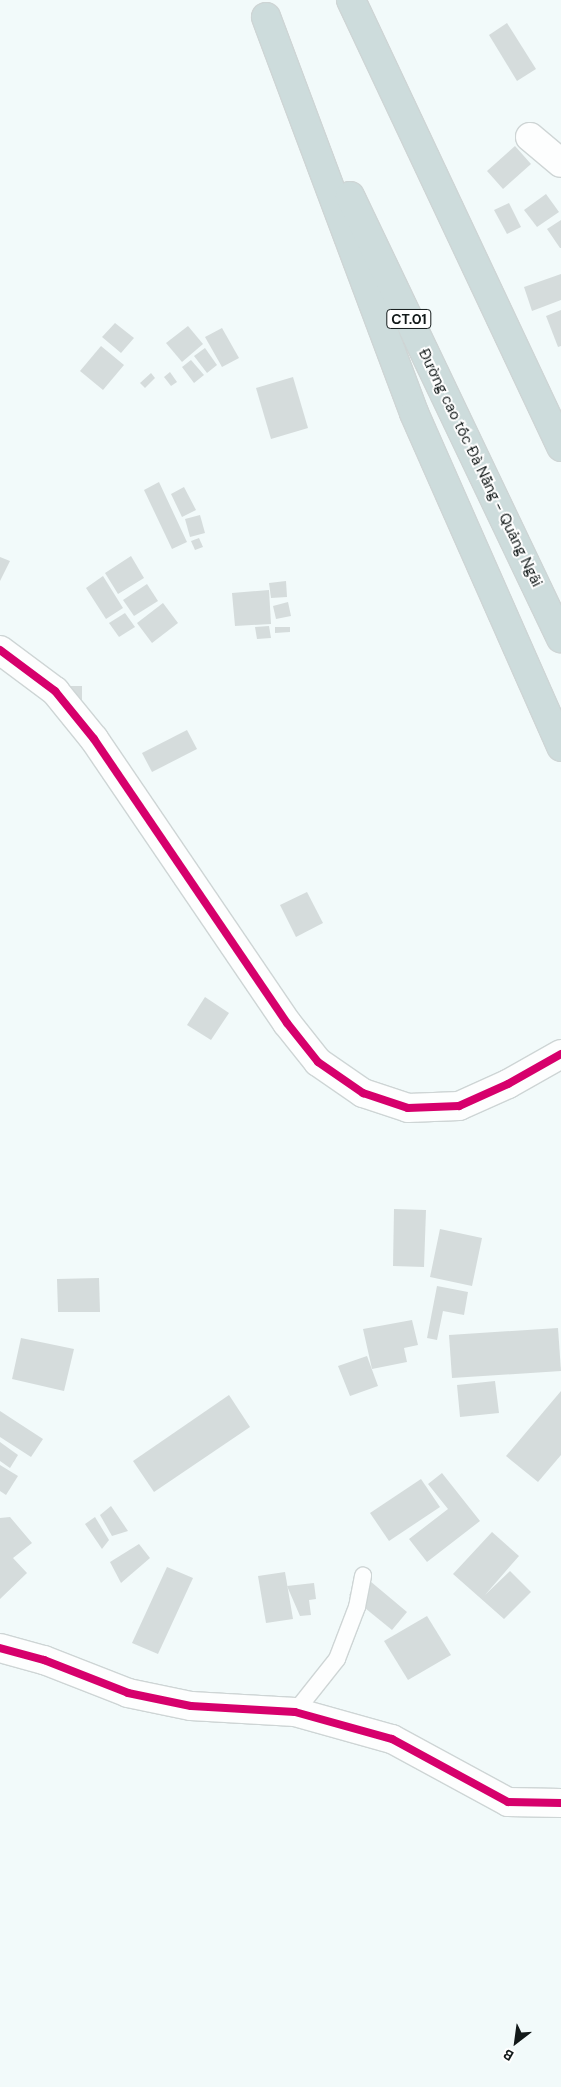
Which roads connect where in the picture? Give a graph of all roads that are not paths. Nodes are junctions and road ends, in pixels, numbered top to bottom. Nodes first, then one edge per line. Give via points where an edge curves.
1 (351, 0) edge
2 (262, 9) edge
3 (530, 137) dead end
4 (561, 163) edge
5 (561, 447) edge
6 (561, 638) edge
7 (0, 650) edge
8 (561, 747) edge
9 (561, 1054) edge
10 (363, 1576) dead end
11 (0, 1648) edge
12 (295, 1712) junction
13 (561, 1803) edge

1 - 5 highway
2 - 6 highway, Đường cao tốc Đà Nẵng - Quảng Ngãi / CT.01
2 - 8 highway via 414,413
3 - 4 street
7 - 9 street via 55,692 94,739 287,1023 318,1062 363,1093 408,1108 459,1106 508,1084
10 - 12 lane via 357,1607 337,1659
11 - 12 street via 44,1660 128,1693 191,1706
12 - 13 street via 392,1740 508,1802

